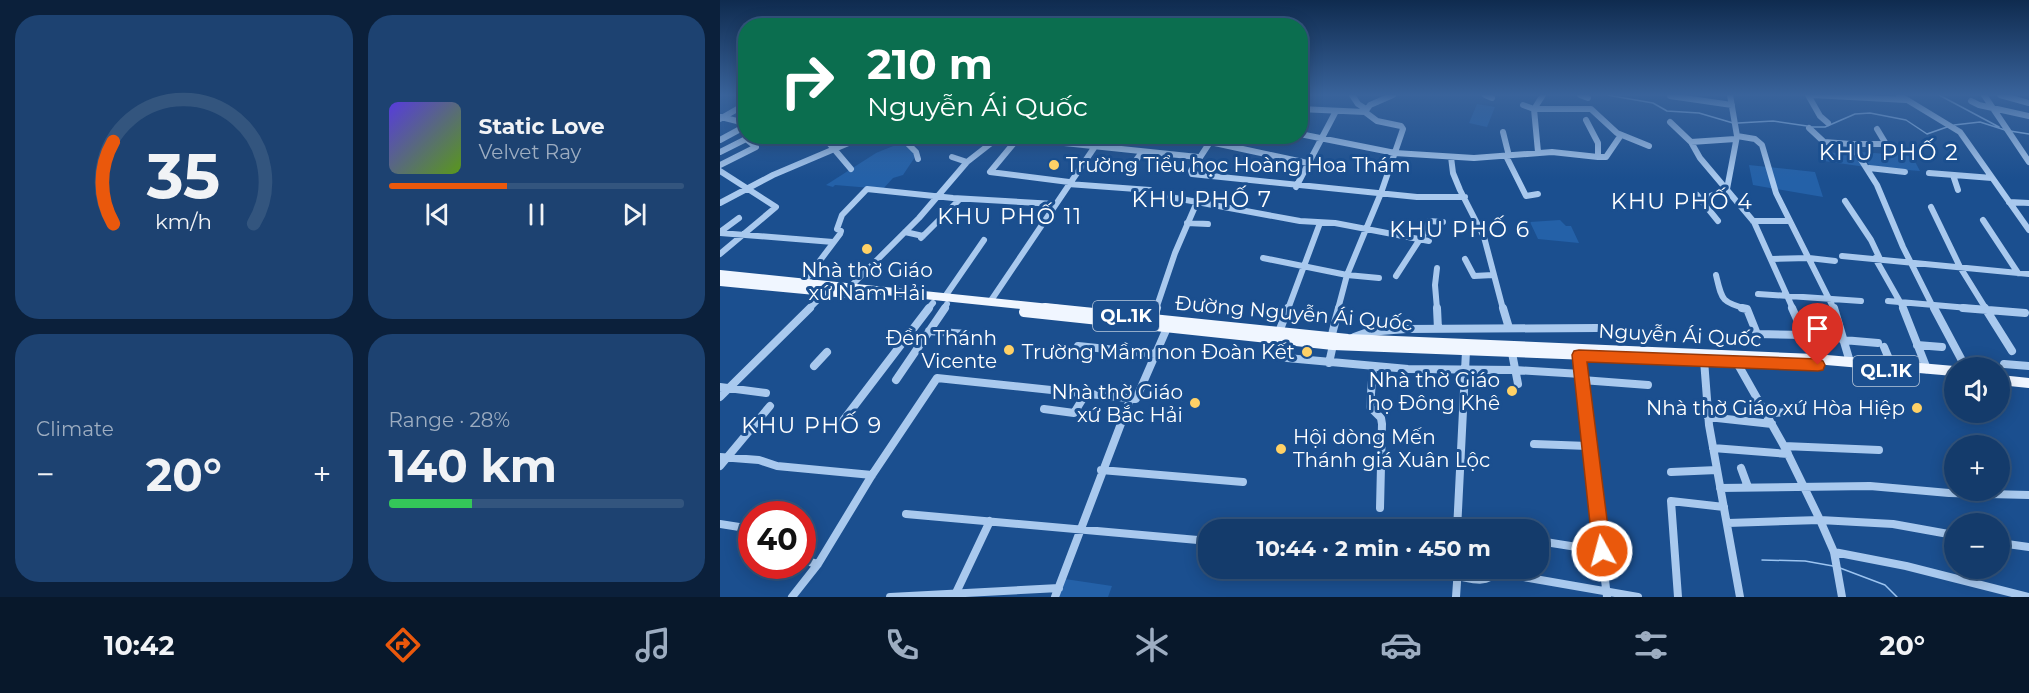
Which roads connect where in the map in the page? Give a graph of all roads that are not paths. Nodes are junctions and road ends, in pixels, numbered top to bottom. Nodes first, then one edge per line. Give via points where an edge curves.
1 (1330, 123) edge
2 (1385, 123) edge
3 (1534, 123) edge
4 (1587, 123) edge
5 (1607, 123) edge
6 (1671, 123) edge
7 (1736, 123) edge
8 (1947, 123) edge
9 (2002, 123) edge
10 (1809, 128) dead end
11 (1877, 129) dead end
12 (738, 131) edge
13 (1503, 132) dead end
14 (1308, 135) edge
15 (1621, 135) junction
16 (1322, 138) junction
17 (1736, 138) junction
18 (720, 140) edge
19 (1691, 142) junction
20 (738, 143) edge
21 (754, 144) edge
22 (830, 144) edge
23 (846, 144) edge
24 (908, 144) edge
25 (989, 144) edge
26 (1013, 144) edge
27 (1064, 144) edge
28 (1097, 144) edge
29 (1208, 144) edge
30 (1232, 144) edge
31 (1851, 144) junction
32 (1649, 146) dead end
33 (1094, 148) junction
34 (834, 149) junction
35 (720, 152) edge
36 (1142, 152) junction
37 (1538, 152) junction
38 (1395, 153) junction
39 (1507, 156) junction
40 (952, 157) dead end
41 (1198, 157) junction
42 (1451, 157) junction
43 (1598, 157) junction
44 (918, 159) dead end
45 (967, 162) junction
46 (2029, 162) edge
47 (1307, 163) junction
48 (720, 165) edge
49 (1131, 167) dead end
50 (1869, 168) junction
51 (851, 169) dead end
52 (720, 171) edge
53 (1345, 171) dead end
54 (1905, 172) dead end
55 (1929, 173) dead end
56 (1953, 175) junction
57 (1992, 178) junction
58 (1068, 183) junction
59 (1296, 186) junction
60 (748, 187) junction
61 (1727, 189) junction
62 (1958, 190) dead end
63 (1152, 192) dead end
64 (1381, 193) junction
65 (1538, 194) dead end
66 (938, 195) junction
67 (1170, 197) dead end
68 (1465, 197) junction
69 (960, 199) junction
70 (1845, 201) dead end
71 (1197, 202) junction
72 (2009, 202) junction
73 (720, 203) edge
74 (1055, 204) junction
75 (2029, 204) edge
76 (1931, 207) dead end
77 (739, 218) dead end
78 (1718, 220) dead end
79 (1983, 220) dead end
80 (1753, 221) junction
81 (1789, 221) junction
82 (1443, 222) dead end
83 (1187, 223) junction
84 (1320, 223) junction
85 (1208, 224) dead end
86 (1366, 228) junction
87 (2029, 230) edge
88 (905, 232) junction
89 (720, 233) edge
90 (741, 236) junction
91 (984, 240) dead end
92 (1424, 240) junction
93 (833, 242) junction
94 (720, 254) edge
95 (1842, 256) dead end
96 (1263, 258) dead end
97 (1809, 258) junction
98 (1465, 259) dead end
99 (1772, 259) junction
100 (1877, 259) junction
101 (1835, 261) dead end
102 (1910, 262) junction
103 (1304, 267) junction
104 (1960, 267) junction
105 (1437, 268) dead end
106 (2018, 273) junction
107 (720, 274) edge
108 (1347, 274) junction
109 (2029, 274) edge
110 (1493, 275) junction
111 (1716, 275) dead end
112 (1396, 276) dead end
113 (1379, 278) dead end
114 (720, 282) edge
115 (803, 283) junction
116 (849, 288) junction
117 (826, 292) junction
118 (1758, 294) dead end
119 (1789, 296) junction
120 (1831, 299) junction
121 (946, 301) junction
122 (1861, 301) dead end
123 (1888, 301) dead end
124 (990, 302) junction
125 (1901, 302) junction
126 (933, 303) junction
127 (1932, 305) junction
128 (1986, 310) junction
129 (2025, 313) dead end
130 (1153, 319) junction
131 (1168, 324) junction
132 (1509, 328) junction
133 (1596, 328) dead end
134 (1438, 329) junction
135 (929, 331) junction
136 (1279, 332) junction
137 (966, 334) dead end
138 (1806, 335) junction
139 (1348, 339) junction
140 (1843, 340) junction
141 (1332, 341) junction
142 (1917, 345) junction
143 (1078, 346) dead end
144 (1942, 346) dead end
145 (1537, 349) junction
146 (1466, 351) junction
147 (2012, 351) dead end
148 (827, 352) dead end
149 (1512, 352) junction
150 (1155, 354) junction
151 (1579, 355) junction
152 (1960, 357) edge
153 (1287, 358) dead end
154 (1704, 360) junction
155 (1736, 361) junction
156 (1819, 362) junction
157 (1850, 362) junction
158 (1329, 363) junction
159 (2010, 364) edge
160 (814, 366) dead end
161 (1892, 366) junction
162 (2029, 366) edge
163 (1373, 367) junction
164 (1466, 369) junction
165 (1927, 369) junction
166 (1515, 370) junction
167 (1944, 370) edge
168 (1944, 375) edge
169 (2010, 376) edge
170 (1582, 377) junction
171 (2029, 377) edge
172 (896, 380) dead end
173 (2010, 381) edge
174 (2029, 382) edge
175 (1518, 384) dead end
176 (1648, 385) dead end
177 (720, 387) edge
178 (729, 389) junction
179 (766, 393) dead end
180 (1085, 395) junction
181 (720, 398) edge
182 (1130, 399) junction
183 (770, 406) dead end
184 (1044, 409) dead end
185 (1793, 411) dead end
186 (1766, 414) junction
187 (1708, 417) junction
188 (842, 422) dead end
189 (1772, 424) junction
190 (1534, 444) dead end
191 (1588, 446) junction
192 (1713, 448) junction
193 (1786, 450) junction
194 (1880, 450) dead end
195 (724, 457) edge
196 (720, 466) edge
197 (1741, 468) dead end
198 (1101, 470) junction
199 (1717, 470) junction
200 (1671, 472) dead end
201 (872, 475) junction
202 (1244, 482) dead end
203 (1803, 486) junction
204 (1748, 487) junction
205 (1720, 488) junction
206 (2029, 495) edge
207 (1724, 507) junction
208 (1380, 508) dead end
209 (906, 514) dead end
210 (1457, 519) edge
211 (1820, 520) junction
212 (990, 521) junction
213 (1728, 523) junction
214 (720, 524) edge
215 (738, 527) edge
216 (1082, 528) junction
217 (1944, 533) edge
218 (1198, 540) edge
219 (1549, 543) edge
220 (2010, 544) edge
221 (2029, 547) edge
222 (1602, 551) junction
223 (1835, 557) junction
224 (818, 564) joint
225 (1457, 579) edge
226 (1531, 579) edge
227 (1057, 592) edge
228 (1607, 594) edge
229 (955, 595) edge
230 (792, 597) edge
231 (890, 597) edge
232 (1456, 597) edge
233 (1638, 597) edge
234 (1678, 597) edge
235 (1740, 597) edge
236 (1842, 597) edge
237 (2028, 597) edge

1 - 16 street
2 - 38 street via 1402,127
3 - 37 street
4 - 43 street via 1598,143
5 - 15 street
6 - 19 street
7 - 17 street
8 - 57 street via 1963,136
9 - 46 street
10 - 31 street via 1821,141
11 - 31 street via 1886,144
12 - 18 street
13 - 39 street
14 - 16 street
15 - 32 street
15 - 43 street via 1606,157
16 - 38 street
16 - 47 street
17 - 19 street
17 - 61 street
17 - 81 street via 1755,139 1762,145
19 - 61 street
20 - 35 street
21 - 48 street via 756,147
22 - 34 street
23 - 34 street
24 - 44 street
25 - 45 street
26 - 58 street via 990,172
27 - 33 street
28 - 33 street
29 - 41 street
30 - 47 street
31 - 50 street
33 - 36 street
33 - 58 street
34 - 51 street
34 - 60 street
36 - 41 street
36 - 49 street
37 - 39 street
37 - 43 street
38 - 42 street
38 - 64 street
39 - 42 street
39 - 65 street via 1526,196
40 - 45 street
41 - 59 street via 1192,174
42 - 68 street via 1453,174
45 - 66 street
47 - 53 street
47 - 59 street
50 - 54 street
50 - 102 street
52 - 60 street
55 - 56 street
56 - 57 street
56 - 62 street
57 - 72 street
58 - 63 street
58 - 74 street
59 - 64 street
60 - 73 street
60 - 90 street via 776,207
61 - 78 street via 1699,198
61 - 80 street
64 - 68 street
64 - 86 street
66 - 69 street
66 - 88 street
66 - 93 street via 867,189 838,221 837,229 841,231
67 - 71 street
68 - 110 street via 1484,237
69 - 74 street
69 - 88 street via 922,237
70 - 100 street
71 - 83 street
71 - 84 street
72 - 75 street
72 - 87 street
74 - 124 street
76 - 104 street
77 - 89 street
79 - 106 street
80 - 81 street
80 - 99 street
81 - 97 street
82 - 92 street via 1429,221
83 - 85 street
83 - 130 street
84 - 86 street
84 - 103 street
86 - 92 street
86 - 108 street
88 - 116 street
89 - 90 street
90 - 93 street
90 - 94 street
91 - 121 street
92 - 112 street
93 - 115 street
95 - 100 street
96 - 103 street
97 - 99 street
97 - 101 street
97 - 120 street
98 - 110 street via 1474,276
99 - 119 street
100 - 102 street
100 - 125 street
102 - 104 street
102 - 127 street
103 - 108 street
103 - 136 street
104 - 106 street
104 - 128 street
105 - 134 street
106 - 109 street
107 - 115 main road, Đường Nguyễn Ái Quốc / QL.1K
108 - 113 street
108 - 141 street
110 - 132 street
111 - 138 street via 1722,299 1745,307 1757,334
114 - 117 main road, Đường Nguyễn Ái Quốc / QL.1K
115 - 116 main road, Đường Nguyễn Ái Quốc / QL.1K
116 - 121 main road, Đường Nguyễn Ái Quốc / QL.1K
117 - 126 main road, Đường Nguyễn Ái Quốc / QL.1K
117 - 178 street
118 - 119 street
119 - 120 street
119 - 138 street
120 - 122 street
120 - 140 street
121 - 124 main road, Đường Nguyễn Ái Quốc / QL.1K
121 - 126 main road, Đường Nguyễn Ái Quốc / QL.1K
121 - 131 main road, Đường Nguyễn Ái Quốc / QL.1K
121 - 135 street
123 - 125 street
124 - 130 main road, Đường Nguyễn Ái Quốc / QL.1K
125 - 127 street
125 - 142 street
126 - 188 street
127 - 128 street
127 - 152 street
128 - 129 street
128 - 147 street
130 - 131 main road, Đường Nguyễn Ái Quốc / QL.1K
131 - 136 main road, Đường Nguyễn Ái Quốc / QL.1K
131 - 141 main road, Đường Nguyễn Ái Quốc / QL.1K
131 - 150 street
132 - 133 street
132 - 134 street
134 - 139 street via 1368,332
135 - 137 street
135 - 172 street
136 - 141 main road, Đường Nguyễn Ái Quốc / QL.1K
138 - 156 street
139 - 141 main road, Đường Nguyễn Ái Quốc / QL.1K
139 - 145 main road, Đường Nguyễn Ái Quốc / QL.1K
140 - 157 street
140 - 161 street via 1881,345
141 - 146 main road, Đường Nguyễn Ái Quốc / QL.1K
141 - 158 street
142 - 144 street
142 - 165 street
143 - 150 street
145 - 149 main road, Đường Nguyễn Ái Quốc / QL.1K
145 - 151 main road, Nguyễn Ái Quốc / QL.1K
145 - 156 main road, Nguyễn Ái Quốc / QL.1K
146 - 149 main road, Đường Nguyễn Ái Quốc / QL.1K
146 - 164 street
148 - 160 street
149 - 166 street
150 - 182 street via 1136,399
151 - 154 main road, Nguyễn Ái Quốc / QL.1K
151 - 170 street
153 - 158 street
154 - 155 main road, Nguyễn Ái Quốc / QL.1K
154 - 187 street
155 - 156 main road, Nguyễn Ái Quốc / QL.1K
155 - 186 street
156 - 157 main road, Nguyễn Ái Quốc / QL.1K
156 - 168 main road, Nguyễn Ái Quốc / QL.1K
157 - 161 main road, Nguyễn Ái Quốc / QL.1K
158 - 163 street
159 - 162 street
161 - 165 main road, Nguyễn Ái Quốc / QL.1K
163 - 164 street
163 - 208 street via 1370,407 1382,424
164 - 166 street
164 - 210 street
165 - 167 main road, Nguyễn Ái Quốc / QL.1K
166 - 170 street
166 - 175 street
169 - 171 main road
170 - 176 street
170 - 191 street
173 - 174 main road
177 - 178 street
178 - 179 street
178 - 181 street
180 - 182 street
180 - 184 street via 1074,412
180 - 201 street via 937,378
182 - 198 street
183 - 195 street
185 - 186 street
186 - 189 street
187 - 189 street
187 - 192 street
189 - 193 street
190 - 191 street
191 - 222 street
192 - 193 street
192 - 199 street
193 - 194 street
193 - 203 street
195 - 196 street
195 - 201 street
197 - 204 street
198 - 202 street
198 - 216 street
199 - 200 street
199 - 205 street
201 - 224 street
203 - 204 street
203 - 206 street
203 - 211 street
204 - 205 street
205 - 207 street
207 - 213 street
207 - 234 street via 1671,501
209 - 212 street
211 - 213 street
211 - 217 street via 1893,524
211 - 223 street
212 - 216 street
212 - 229 street
213 - 235 street
214 - 215 street
216 - 218 street
216 - 227 street
219 - 222 street
220 - 221 street
222 - 228 street
223 - 236 street
223 - 237 street via 1906,566
224 - 230 street
225 - 232 street
226 - 228 street
227 - 229 street
228 - 233 street
229 - 231 street

